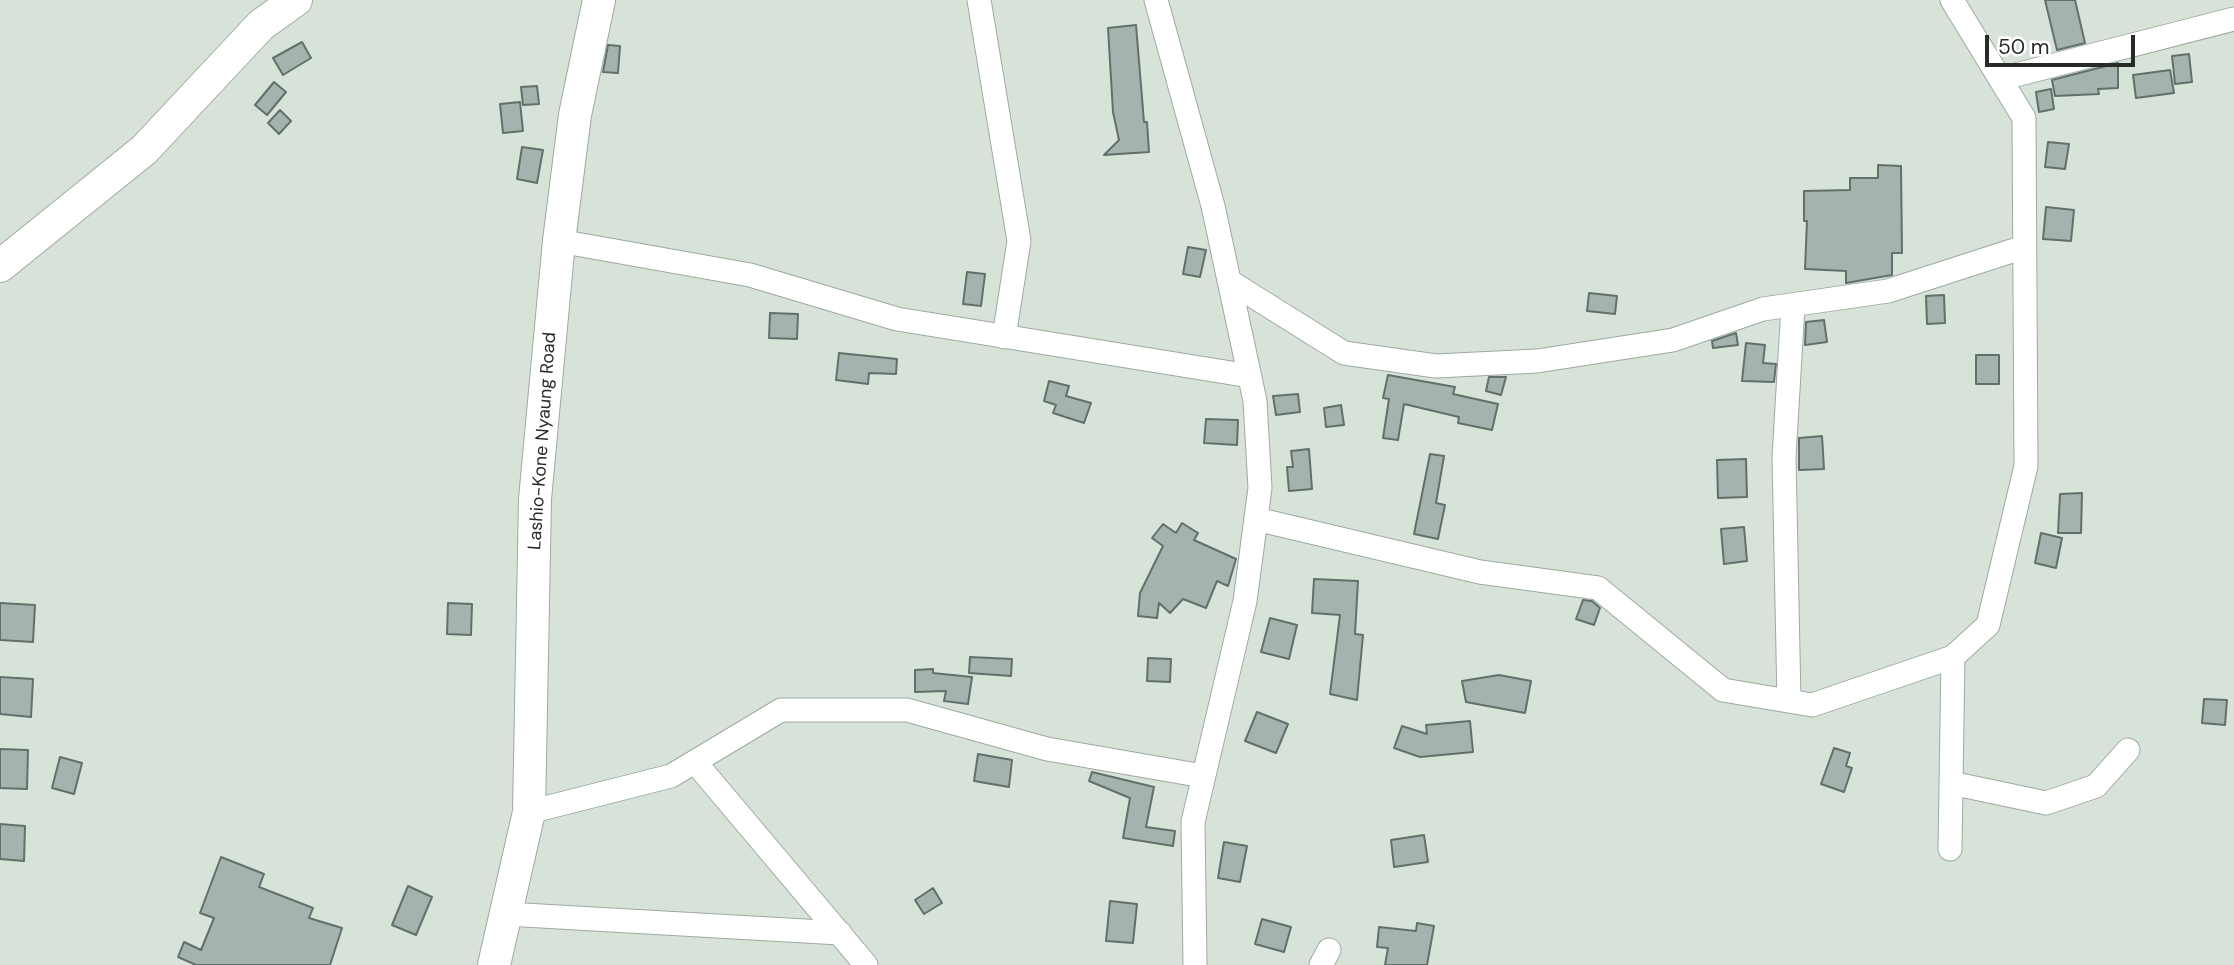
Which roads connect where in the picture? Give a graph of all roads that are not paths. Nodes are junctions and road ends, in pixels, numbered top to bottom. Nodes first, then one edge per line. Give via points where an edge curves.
1 (296, 0) edge
2 (598, 0) edge
3 (979, 0) edge
4 (1156, 0) edge
5 (1952, 0) edge
6 (2234, 19) edge
7 (2000, 79) junction
8 (559, 241) junction
9 (2024, 247) junction
10 (0, 265) edge
11 (1229, 281) junction
12 (1793, 306) junction
13 (1004, 337) junction
14 (1250, 376) junction
15 (1256, 519) junction
16 (1953, 657) junction
17 (1789, 701) junction
18 (2128, 750) dead end
19 (695, 762) junction
20 (1203, 776) junction
21 (1951, 783) junction
22 (529, 812) junction
23 (1950, 849) dead end
24 (506, 914) junction
25 (840, 933) junction
26 (494, 965) edge
27 (866, 965) edge
28 (1195, 965) edge

1 - 10 main road via 261,25 144,149
2 - 8 main road, Lashio-Kone Nyaung Road via 575,115
3 - 13 street via 1019,241
4 - 11 street
5 - 7 street
6 - 7 street
7 - 9 street via 2024,118
8 - 13 street via 750,275 897,319
8 - 22 main road, Lashio-Kone Nyaung Road via 535,499
9 - 12 street via 1888,291
9 - 16 street via 2026,466 1988,625
11 - 12 street via 1344,352 1436,366 1537,361 1674,340 1763,309
11 - 14 street
12 - 17 street via 1784,457
13 - 14 street
14 - 15 street via 1260,488
15 - 17 street via 1480,572 1598,588 1723,690
15 - 20 street via 1245,601
16 - 17 street via 1812,705
16 - 21 street
18 - 21 street via 2096,786 2046,803
19 - 20 street via 781,710 907,710 1047,749
19 - 22 street via 671,776
19 - 25 street
20 - 28 street via 1193,822
21 - 23 street
22 - 24 main road, Lashio-Kone Nyaung Road
24 - 25 street
24 - 26 main road, Lashio-Kone Nyaung Road
25 - 27 street

